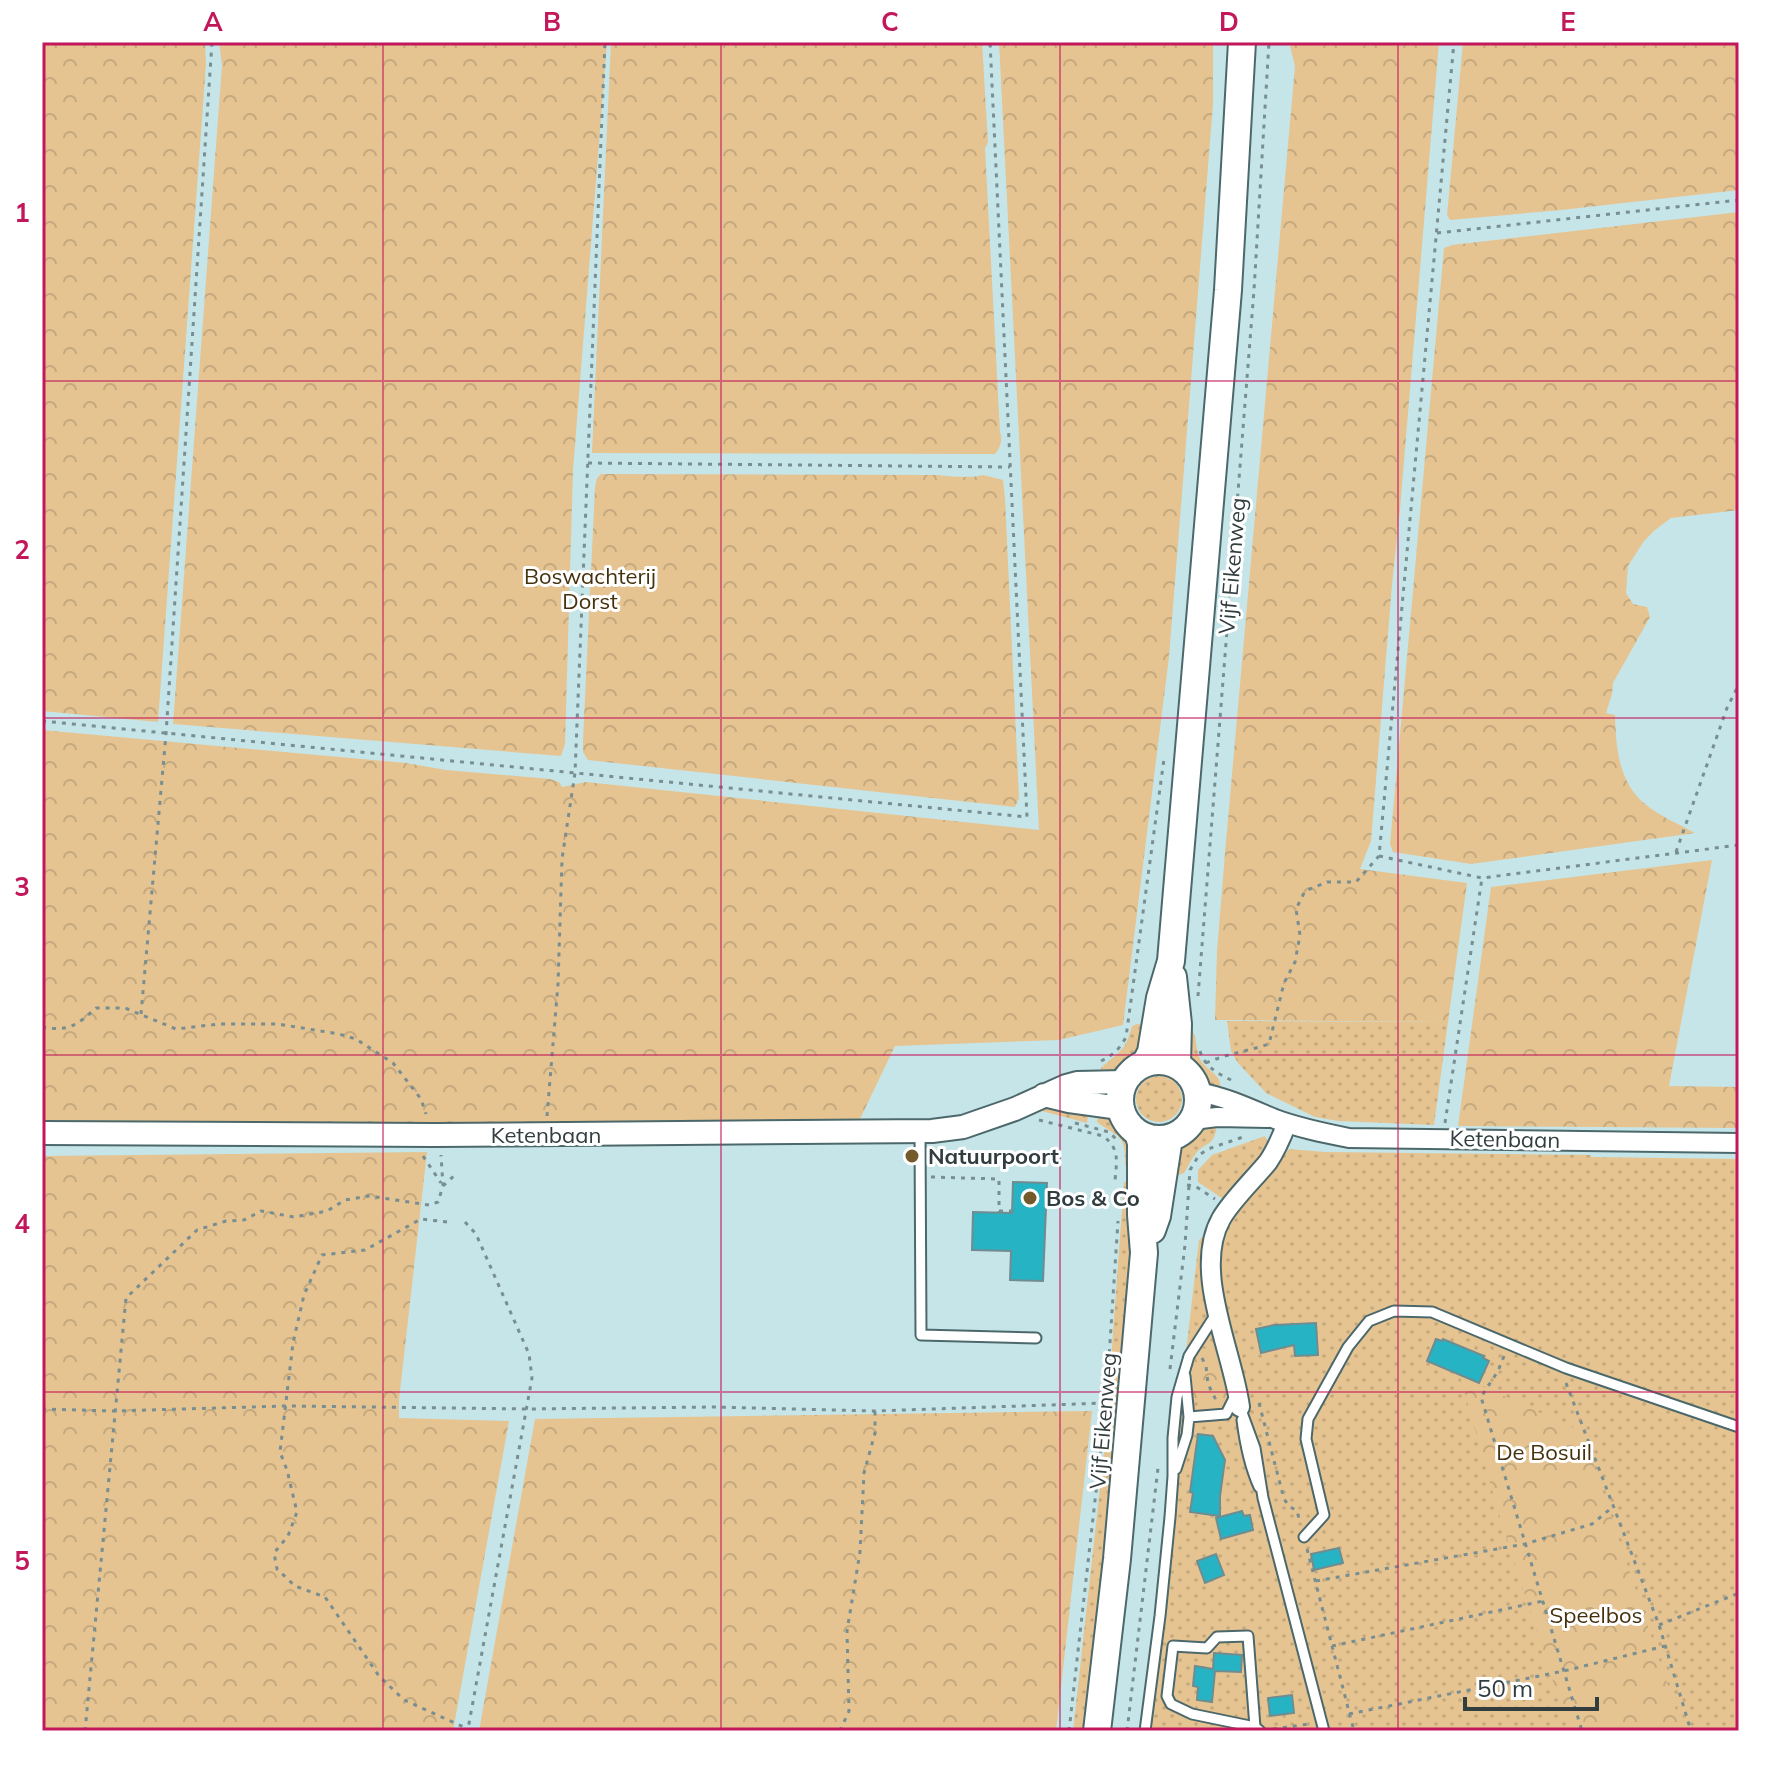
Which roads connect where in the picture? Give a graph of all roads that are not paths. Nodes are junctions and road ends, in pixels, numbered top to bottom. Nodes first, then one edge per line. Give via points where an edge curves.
1 (1242, 42) edge
2 (1171, 961) junction
3 (1146, 1062) junction
4 (1177, 1065) junction
5 (1124, 1082) junction
6 (1198, 1092) junction
7 (1044, 1095) junction
8 (1120, 1108) junction
9 (1193, 1120) junction
10 (1281, 1121) junction
11 (920, 1131) junction
12 (42, 1133) edge
13 (1169, 1138) junction
14 (1126, 1143) junction
15 (1739, 1143) edge
16 (1144, 1253) junction
17 (1217, 1313) junction
18 (1036, 1338) dead end
19 (1184, 1372) junction
20 (1235, 1403) junction
21 (1189, 1417) junction
22 (1739, 1427) edge
23 (1173, 1476) junction
24 (1304, 1537) road end
25 (1323, 1726) edge
26 (1259, 1730) edge
27 (1097, 1731) edge
28 (1145, 1731) edge

1 - 2 main road, Vijf Eikenweg via 1227,306
2 - 3 main road, Vijf Eikenweg
2 - 4 main road, Vijf Eikenweg
3 - 4 main road
3 - 5 main road
4 - 6 main road via 1191,1076
5 - 7 street, Ketenbaan via 1077,1083
5 - 8 main road
6 - 9 main road
6 - 10 street, Ketenbaan
7 - 8 street
7 - 11 street, Ketenbaan via 963,1127
8 - 14 main road
9 - 10 street, Ketenbaan
9 - 13 main road
10 - 15 street, Ketenbaan via 1349,1138
10 - 17 street via 1270,1159 1221,1219 1213,1240
11 - 12 street, Ketenbaan
11 - 18 lane via 921,1335
13 - 14 main road
13 - 16 main road, Vijf Eikenweg via 1157,1216
14 - 16 main road, Vijf Eikenweg via 1141,1143
16 - 27 main road, Vijf Eikenweg
17 - 19 lane
17 - 20 street
19 - 21 lane
19 - 23 lane via 1177,1397
20 - 21 lane
20 - 25 lane
21 - 23 lane
22 - 24 lane via 1558,1365 1432,1312 1394,1311 1369,1321 1348,1347 1308,1419 1306,1439 1324,1515
23 - 28 lane
26 - 26 lane via 1171,1704 1167,1696 1173,1646 1207,1648 1217,1637 1248,1636

